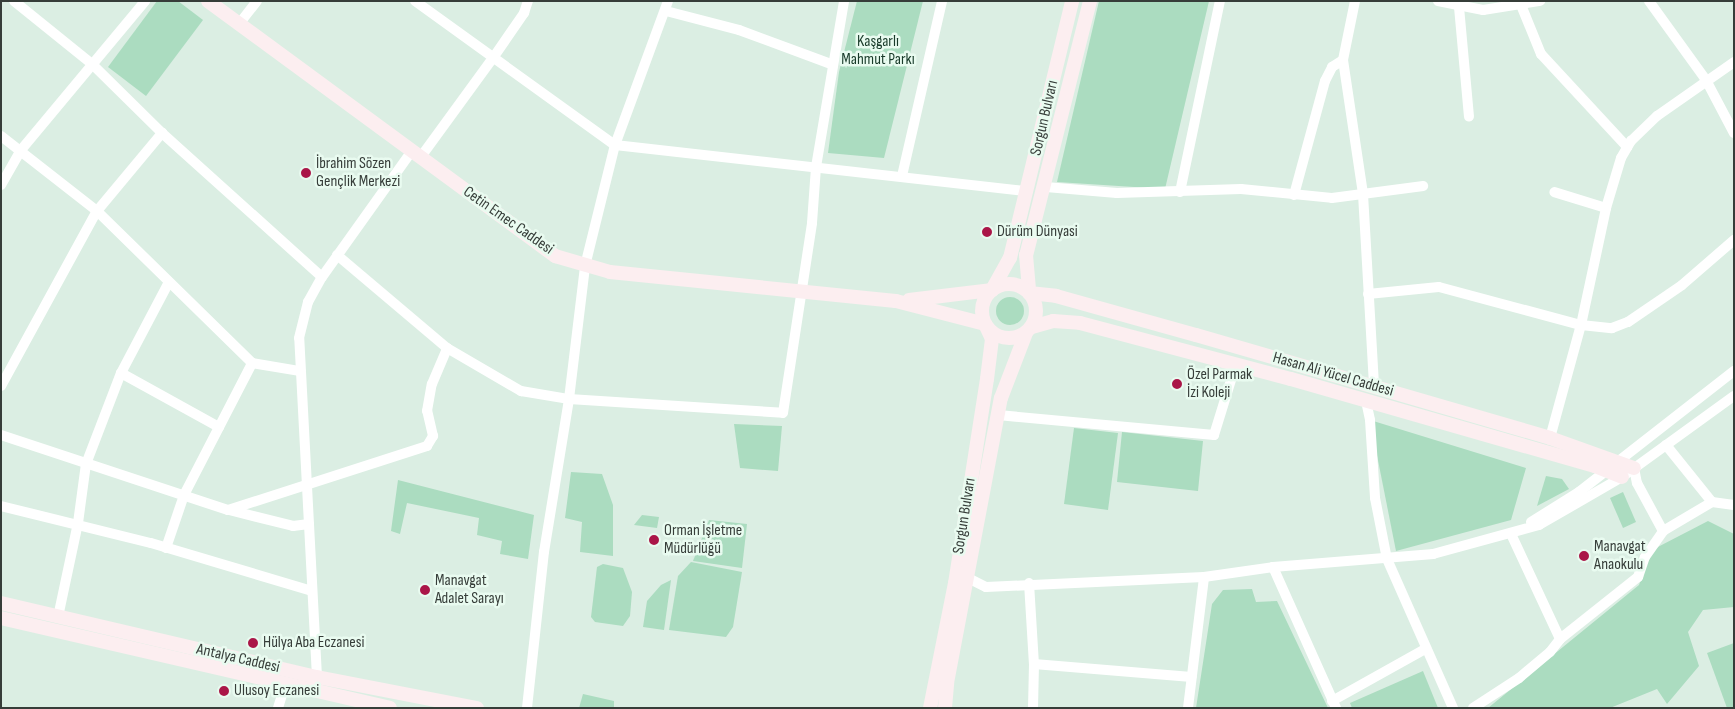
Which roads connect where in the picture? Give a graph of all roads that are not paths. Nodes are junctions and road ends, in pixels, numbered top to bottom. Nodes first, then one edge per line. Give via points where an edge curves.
1 (14, 1) edge
2 (145, 1) edge
3 (208, 1) edge
4 (257, 1) edge
5 (415, 1) edge
6 (528, 1) edge
7 (844, 1) edge
8 (942, 1) edge
9 (1072, 1) edge
10 (1090, 1) edge
11 (1220, 1) edge
12 (1355, 1) edge
13 (1438, 1) edge
14 (1540, 1) edge
15 (1649, 1) edge
16 (667, 6) edge
17 (1459, 6) junction
18 (1521, 6) junction
19 (240, 24) junction
20 (493, 58) junction
21 (1343, 60) junction
22 (1734, 62) edge
23 (92, 64) junction
24 (831, 64) junction
25 (1706, 80) junction
26 (1469, 118) dead end
27 (162, 133) junction
28 (1734, 133) edge
29 (1, 136) edge
30 (615, 145) junction
31 (1627, 148) junction
32 (20, 150) junction
33 (415, 155) junction
34 (816, 167) junction
35 (902, 176) junction
36 (1, 185) edge
37 (1422, 186) dead end
38 (1046, 187) junction
39 (1027, 191) junction
40 (1180, 192) junction
41 (1554, 192) dead end
42 (1294, 194) junction
43 (1362, 194) junction
44 (1606, 208) junction
45 (97, 211) junction
46 (1734, 240) edge
47 (337, 255) junction
48 (586, 266) junction
49 (322, 276) junction
50 (168, 284) junction
51 (802, 290) junction
52 (992, 290) junction
53 (1029, 293) junction
54 (1368, 294) junction
55 (896, 302) junction
56 (985, 324) junction
57 (1581, 325) junction
58 (1029, 330) junction
59 (447, 348) junction
60 (252, 362) junction
61 (1236, 364) junction
62 (300, 371) junction
63 (1734, 371) edge
64 (121, 373) junction
65 (1, 386) edge
66 (1374, 388) junction
67 (1734, 396) edge
68 (569, 399) junction
69 (1366, 401) junction
70 (998, 415) junction
71 (219, 427) junction
72 (1, 435) edge
73 (1550, 438) junction
74 (1666, 445) junction
75 (86, 464) junction
76 (1611, 466) junction
77 (1634, 468) junction
78 (1622, 477) junction
79 (1637, 483) junction
80 (308, 486) junction
81 (184, 495) junction
82 (1712, 502) junction
83 (1734, 505) edge
84 (1, 506) edge
85 (228, 510) junction
86 (78, 523) junction
87 (309, 524) junction
88 (1663, 531) junction
89 (1511, 534) junction
90 (166, 548) junction
91 (1387, 559) junction
92 (1273, 567) junction
93 (1204, 577) junction
94 (968, 578) junction
95 (1029, 583) junction
96 (312, 591) junction
97 (1, 603) edge
98 (58, 617) junction
99 (1, 618) edge
100 (1560, 639) junction
101 (1425, 649) junction
102 (1034, 664) junction
103 (317, 677) junction
104 (1191, 678) junction
105 (285, 685) junction
106 (1334, 704) edge
107 (278, 708) edge
108 (390, 708) edge
109 (477, 708) edge
110 (527, 708) edge
111 (930, 708) edge
112 (945, 708) edge
113 (1033, 708) edge
114 (1188, 708) edge
115 (1453, 708) edge
116 (1473, 708) edge

1 - 23 street
2 - 23 street
3 - 19 main road, Cetin Emec Caddesi
4 - 19 street
5 - 20 street
6 - 20 street via 524,13
7 - 24 street
8 - 35 street
9 - 39 main road, Sorgun Bulvarı
10 - 38 main road, Sorgun Bulvarı
11 - 40 street
12 - 21 street
13 - 17 street
14 - 18 street
15 - 25 street
16 - 24 street
16 - 30 street
17 - 18 street via 1495,10
17 - 26 street
18 - 31 street via 1541,54
19 - 33 main road, Cetin Emec Caddesi
20 - 30 street
20 - 33 street
21 - 42 street via 1332,67 1325,81
21 - 43 street
22 - 25 street
23 - 27 street
23 - 32 street
24 - 34 street
25 - 28 street
25 - 31 street via 1657,116
27 - 45 street
27 - 49 street
29 - 32 street
30 - 34 street
30 - 48 street
31 - 44 street
32 - 36 street
32 - 45 street
33 - 47 street
33 - 48 main road, Cetin Emec Caddesi via 555,256
34 - 35 street
34 - 51 street
35 - 39 street
37 - 43 street
38 - 40 street via 1117,193
38 - 53 main road, Sorgun Bulvarı via 1026,255
39 - 52 main road, Sorgun Bulvarı via 1010,258
40 - 42 street via 1241,189
41 - 44 street
42 - 43 street via 1332,198
43 - 54 street
44 - 57 street
45 - 50 street
45 - 65 street
46 - 57 street via 1682,285 1628,322 1612,328
47 - 49 street
47 - 59 street
48 - 51 main road, Cetin Emec Caddesi via 642,275
48 - 68 street
49 - 62 street via 308,302 299,338
50 - 60 street
50 - 64 street
51 - 55 main road, Cetin Emec Caddesi
51 - 68 street via 783,413
52 - 53 main road via 1007,284
52 - 55 main road
52 - 56 main road via 982,306
53 - 58 main road via 1036,309
53 - 66 main road, Hasan Ali Yücel Caddesi via 1065,298
54 - 57 street via 1439,287
54 - 66 street
55 - 56 main road
56 - 58 main road via 999,337 1008,338
56 - 111 main road, Sorgun Bulvarı via 992,339 988,378 955,583
57 - 73 street
58 - 61 main road, Hasan Ali Yücel Caddesi via 1053,321 1080,324
58 - 70 main road, Sorgun Bulvarı via 1019,344
59 - 68 street via 521,391
59 - 80 street via 432,384 428,410 433,436 427,446
60 - 62 street
60 - 71 street
61 - 69 main road, Hasan Ali Yücel Caddesi
61 - 70 street via 1214,435
62 - 80 street
63 - 76 street
64 - 71 street
64 - 75 street
66 - 73 main road, Hasan Ali Yücel Caddesi
67 - 74 street
68 - 110 street via 544,552
69 - 76 main road, Hasan Ali Yücel Caddesi
69 - 91 street via 1375,498
70 - 94 main road, Sorgun Bulvarı
71 - 81 street
72 - 75 street
73 - 76 main road, Hasan Ali Yücel Caddesi
74 - 77 street
74 - 82 street
75 - 81 street
75 - 86 street
76 - 77 main road, Hasan Ali Yücel Caddesi
76 - 78 main road, Hasan Ali Yücel Caddesi
76 - 89 street
77 - 78 street
77 - 79 street
78 - 79 street
78 - 89 street via 1539,525
79 - 88 street
80 - 85 street
80 - 87 street
81 - 85 street
81 - 90 street
82 - 83 street
82 - 88 street
84 - 86 street
85 - 87 street via 293,526
86 - 90 street
86 - 98 street
87 - 96 street
88 - 100 street via 1645,557 1638,577
89 - 91 street via 1433,554
89 - 100 street
90 - 96 street
91 - 92 street
91 - 101 street
92 - 93 street
92 - 106 street
93 - 95 street
93 - 104 street
94 - 95 street via 986,587
94 - 112 main road, Sorgun Bulvarı
95 - 102 street
96 - 103 street
97 - 98 main road, Antalya Caddesi
98 - 103 main road, Antalya Caddesi
99 - 105 main road, Antalya Caddesi
100 - 116 street via 1550,652 1519,678
101 - 106 street
101 - 115 street
102 - 104 street
102 - 113 street
103 - 109 main road, Antalya Caddesi
104 - 114 street
105 - 107 street
105 - 108 main road, Antalya Caddesi

